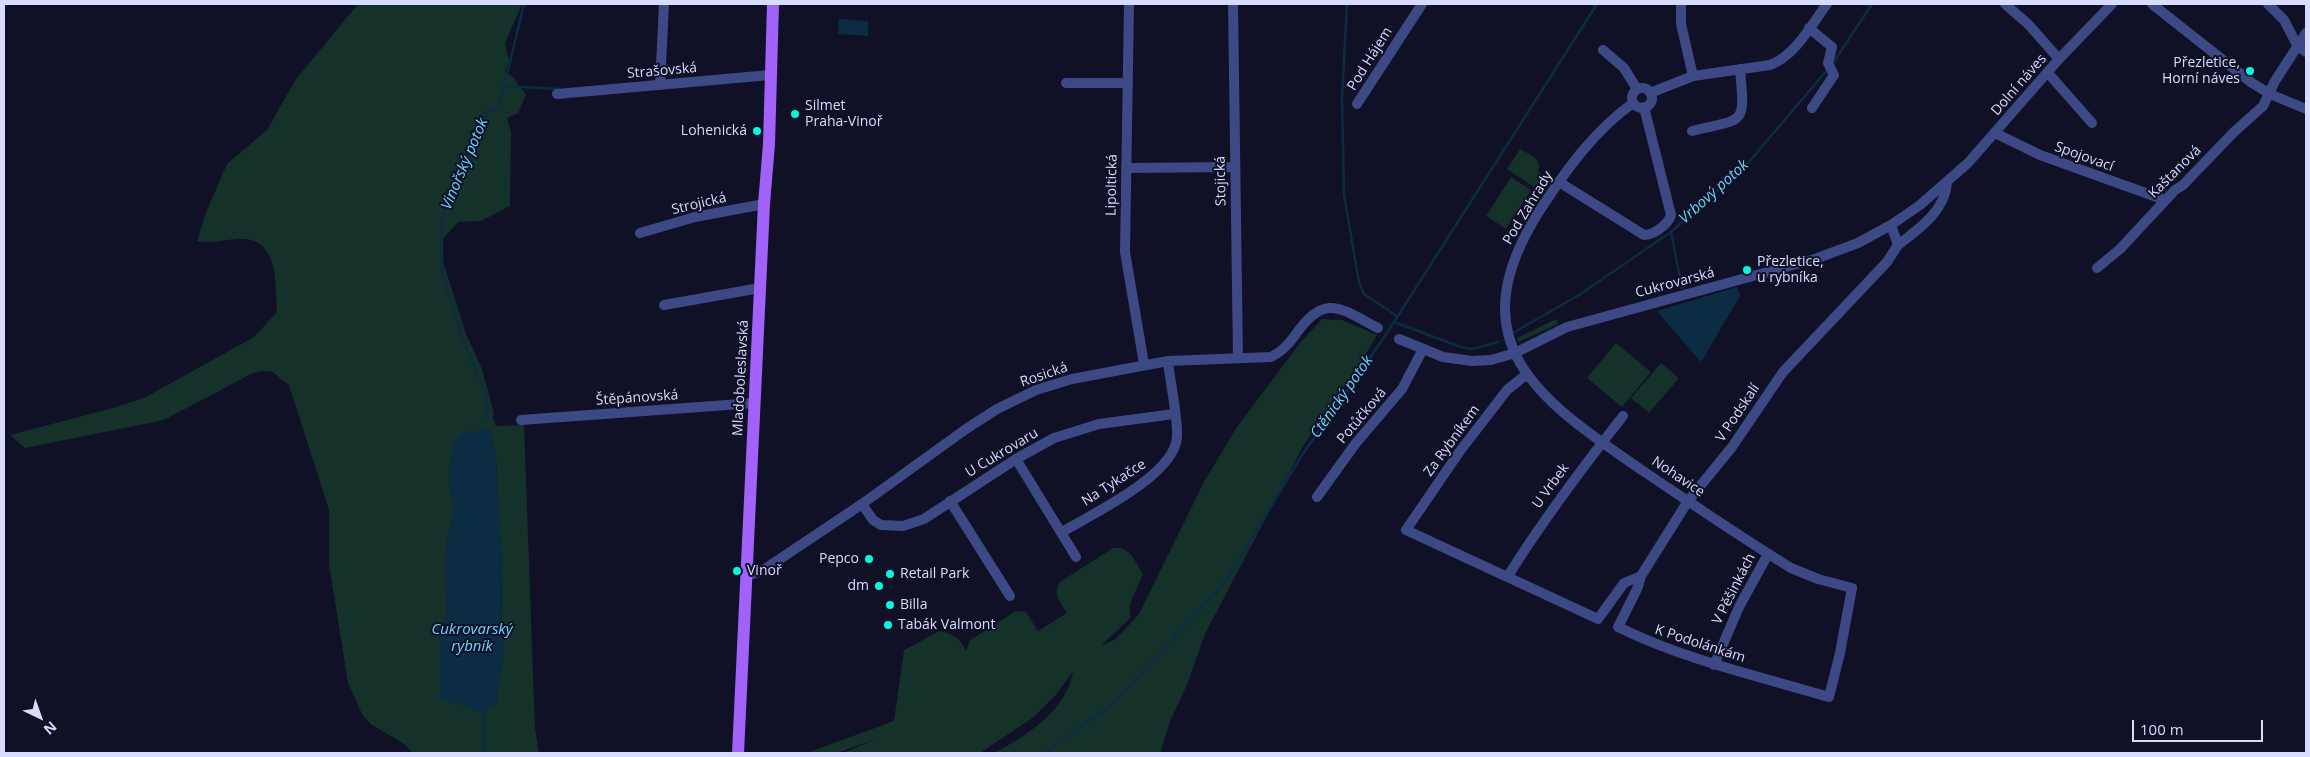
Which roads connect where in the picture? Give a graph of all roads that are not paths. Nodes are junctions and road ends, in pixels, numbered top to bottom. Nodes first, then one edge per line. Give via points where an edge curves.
1 (664, 4) edge
2 (773, 4) edge
3 (1129, 4) edge
4 (1233, 4) edge
5 (1422, 4) edge
6 (1681, 4) edge
7 (1826, 4) edge
8 (2005, 4) edge
9 (2112, 4) edge
10 (2152, 4) edge
11 (2268, 4) edge
12 (1809, 28) junction
13 (2306, 33) edge
14 (2298, 45) junction
15 (1603, 50) dead end
16 (2306, 52) edge
17 (2059, 59) junction
18 (1740, 69) junction
19 (2048, 73) junction
20 (770, 75) junction
21 (1693, 76) junction
22 (1066, 83) dead end
23 (1128, 83) junction
24 (660, 85) junction
25 (1637, 89) junction
26 (1650, 93) junction
27 (557, 94) dead end
28 (2270, 94) junction
29 (1633, 103) junction
30 (1358, 104) dead end
31 (1644, 107) junction
32 (1812, 108) dead end
33 (2306, 109) edge
34 (2092, 123) dead end
35 (1692, 131) dead end
36 (1995, 133) junction
37 (1234, 167) junction
38 (1126, 168) junction
39 (1559, 182) junction
40 (1947, 183) junction
41 (2165, 200) junction
42 (764, 204) junction
43 (1891, 225) junction
44 (640, 233) dead end
45 (1898, 245) junction
46 (2097, 268) dead end
47 (760, 288) junction
48 (664, 305) dead end
49 (1378, 328) dead end
50 (1399, 339) dead end
51 (1423, 349) junction
52 (1514, 353) junction
53 (1238, 358) junction
54 (1168, 361) junction
55 (1144, 364) junction
56 (1527, 374) junction
57 (754, 403) junction
58 (1174, 414) junction
59 (1623, 416) dead end
60 (521, 420) dead end
61 (1602, 443) junction
62 (1016, 459) junction
63 (1317, 497) dead end
64 (950, 501) junction
65 (1688, 501) junction
66 (862, 504) junction
67 (1062, 532) junction
68 (1768, 554) junction
69 (1076, 557) dead end
70 (746, 576) junction
71 (1508, 576) junction
72 (1641, 576) junction
73 (1010, 596) dead end
74 (1714, 665) junction
75 (1829, 697) joint
76 (738, 753) edge

1 - 24 street
2 - 20 main road, Mladoboleslavská
3 - 23 street, Lipoltická
4 - 37 street, Stojická
5 - 30 street, Pod Hájem
6 - 21 street via 1681,24
7 - 12 street
8 - 17 street
9 - 17 street, Dolní náves
10 - 28 street
11 - 14 street via 2284,20
12 - 18 street via 1782,61 1770,66
12 - 32 street via 1832,47 1830,68 1834,74
13 - 14 street, Kaštanová
14 - 16 street
14 - 28 street, Kaštanová
15 - 25 street via 1624,68
17 - 19 street, Dolní náves
18 - 21 street
18 - 35 street via 1743,108 1740,117
19 - 34 street
19 - 36 street, Dolní náves
20 - 24 street, Strašovská
20 - 42 main road, Mladoboleslavská
21 - 26 street
22 - 23 street
23 - 38 street, Lipoltická
24 - 27 street, Strašovská
25 - 26 street via 1643,88
25 - 29 street via 1632,95
26 - 31 street via 1650,101
28 - 33 street
28 - 41 street, Kaštanová via 2252,118
29 - 31 street
29 - 39 street, Pod Zahrady via 1601,130
31 - 39 street via 1669,220 1644,235
36 - 40 street, Dolní náves
36 - 41 street, Spojovací via 2040,155
37 - 38 street
37 - 53 street, Stojická
38 - 55 street, Lipoltická via 1125,252
39 - 52 street, Pod Zahrady via 1528,230 1507,282 1505,314
40 - 43 street, Cukrovarská
40 - 45 street, V Podskalí via 1946,193 1931,218
41 - 46 street, Kaštanová via 2120,249
42 - 44 street, Strojická via 696,217
42 - 47 main road, Mladoboleslavská
43 - 45 street
43 - 52 street, Cukrovarská via 1858,243 1816,259 1567,327
45 - 65 street, V Podskalí via 1887,262 1783,372 1732,447
47 - 48 street
47 - 57 main road, Mladoboleslavská
49 - 53 street, Rosická via 1342,310 1322,308 1304,322 1277,354
50 - 51 street, Cukrovarská
51 - 52 street, Cukrovarská via 1443,357 1472,362
51 - 63 street, Potůčková via 1402,389 1356,443
52 - 56 street, Nohavice
53 - 54 street, Rosická
54 - 55 street, Rosická
54 - 58 street, Na Tykačce
55 - 66 street, Rosická via 1036,390 997,409
56 - 61 street, Nohavice via 1552,404
56 - 71 street, Za Rybníkem via 1507,390 1406,530
57 - 60 street, Štěpánovská
57 - 70 main road, Mladoboleslavská
58 - 62 street, U Cukrovaru via 1099,424 1054,438
58 - 67 street, Na Tykačce via 1177,438 1174,448 1150,479
59 - 61 street, U Vrbek
61 - 65 street, Nohavice
61 - 71 street, U Vrbek via 1538,528
62 - 64 street, U Cukrovaru
62 - 67 street
64 - 66 street, U Cukrovaru via 924,519 903,526 881,526
64 - 73 street
65 - 68 street, Nohavice
65 - 72 street, V Podskalí
66 - 70 street, Rosická via 762,570
67 - 69 street
68 - 74 street, V Pěšinkách via 1739,607
68 - 75 street, Nohavice via 1818,579 1852,588
70 - 76 main road, Mladoboleslavská
71 - 72 street, V Podskalí via 1598,619 1624,583
72 - 74 street, K Podolánkám via 1618,627
74 - 75 street, K Podolánkám

